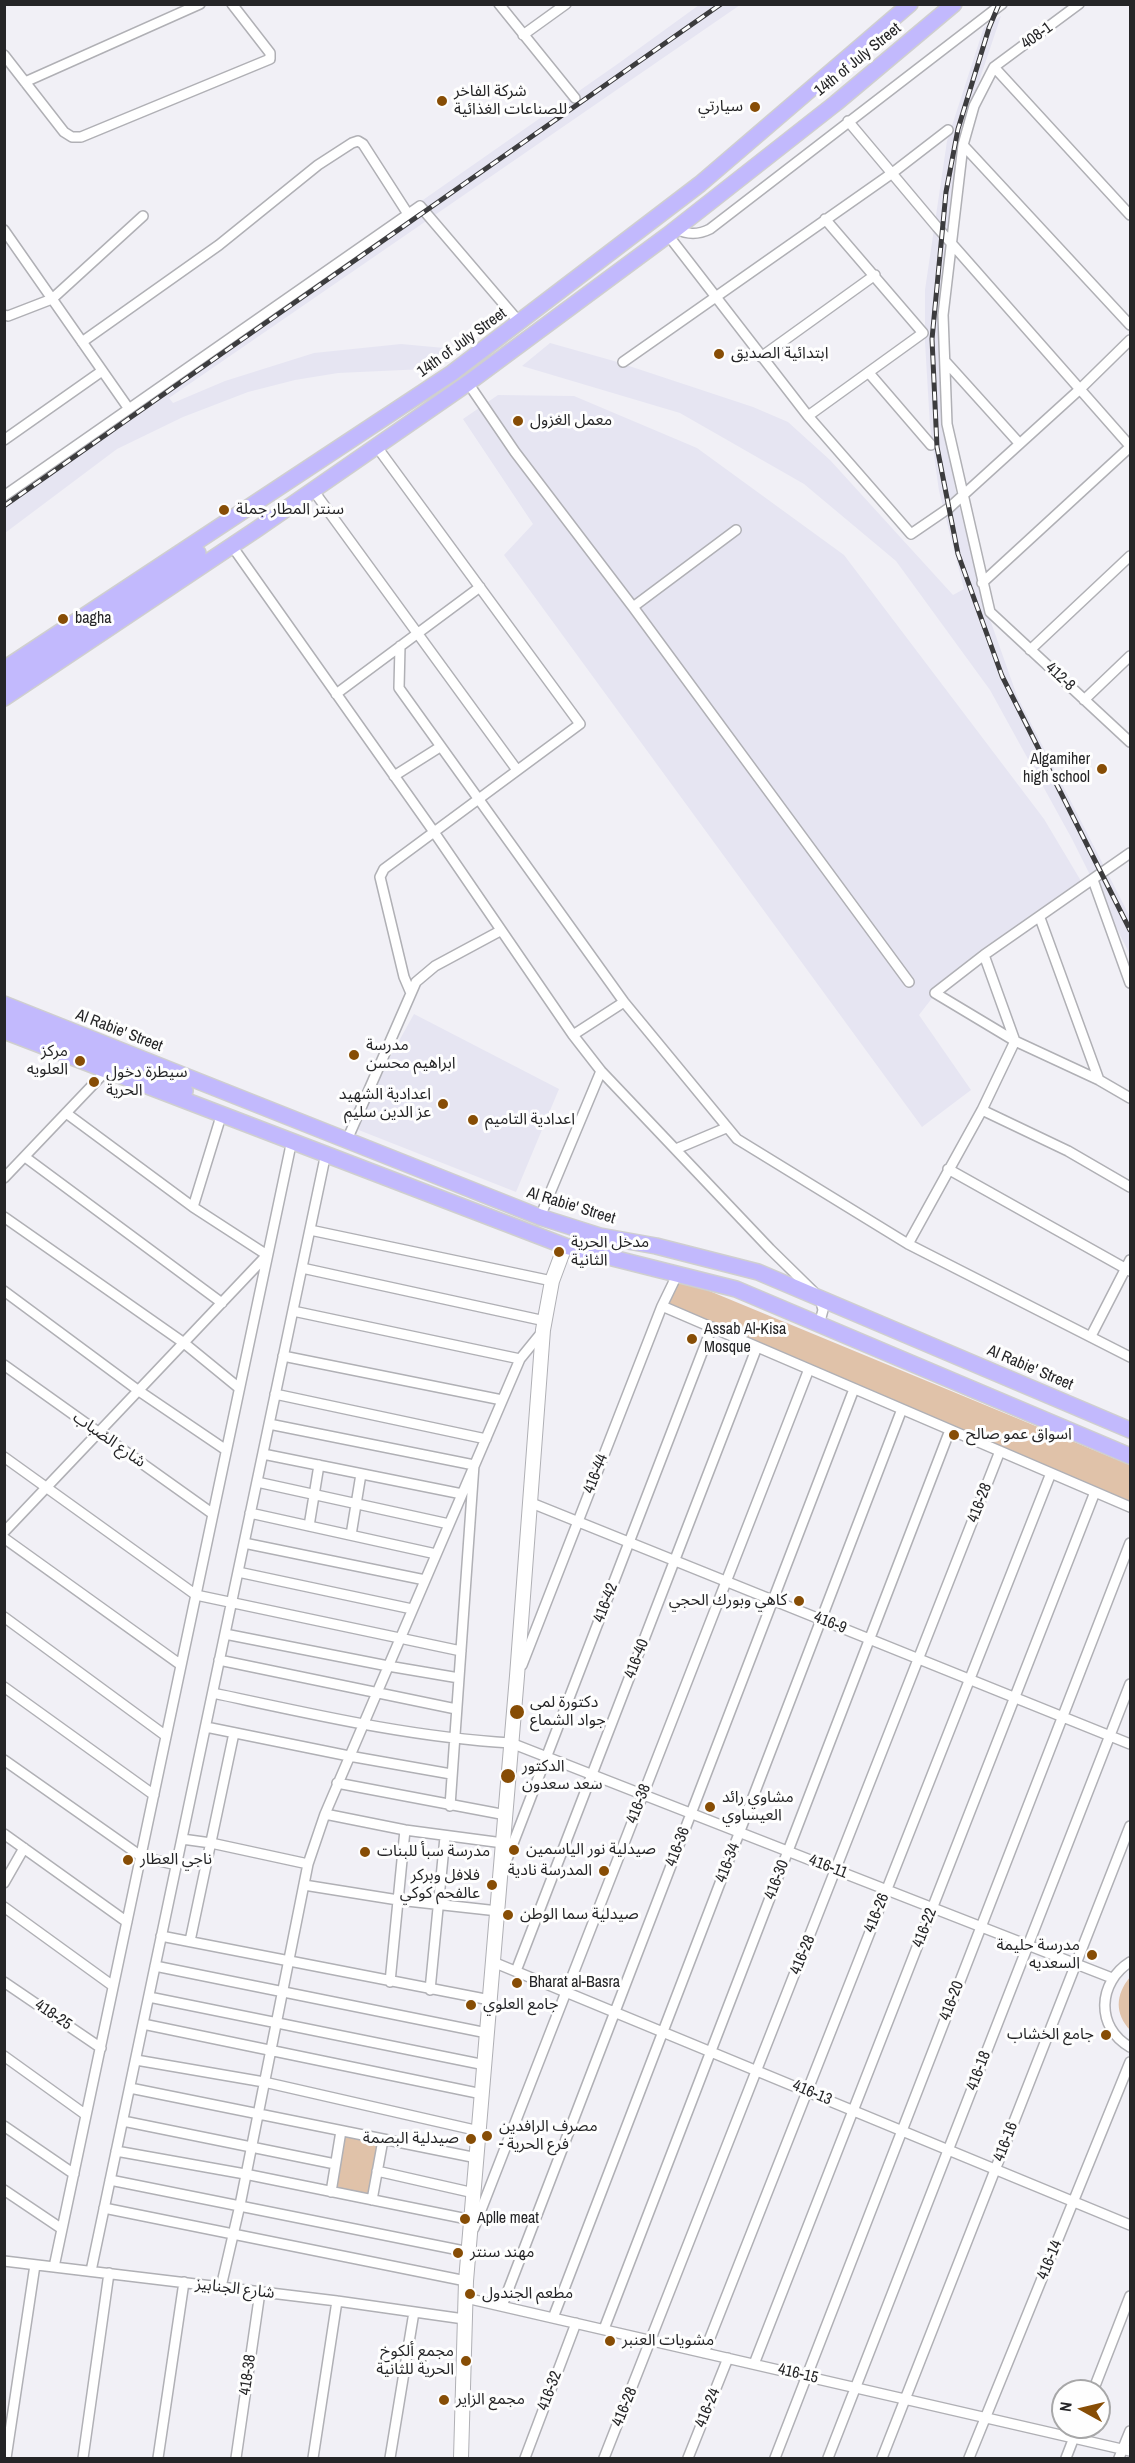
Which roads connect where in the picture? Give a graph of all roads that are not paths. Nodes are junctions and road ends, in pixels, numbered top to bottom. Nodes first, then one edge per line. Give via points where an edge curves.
1 (200, 4) edge
2 (232, 4) edge
3 (499, 4) edge
4 (566, 4) edge
5 (910, 4) edge
6 (954, 4) edge
7 (1002, 4) edge
8 (1079, 4) edge
9 (524, 35) junction
10 (4, 55) edge
11 (994, 67) junction
12 (25, 81) junction
13 (575, 98) dead end
14 (848, 121) junction
15 (948, 130) dead end
16 (963, 146) junction
17 (891, 174) junction
18 (408, 214) junction
19 (1131, 215) edge
20 (143, 216) dead end
21 (825, 219) junction
22 (672, 232) junction
23 (5, 233) edge
24 (951, 242) junction
25 (874, 275) junction
26 (717, 296) junction
27 (52, 299) junction
28 (6, 317) edge
29 (520, 323) junction
30 (1131, 325) edge
31 (1131, 340) edge
32 (82, 342) junction
33 (761, 357) junction
34 (945, 361) junction
35 (623, 363) dead end
36 (102, 371) junction
37 (869, 373) junction
38 (468, 383) junction
39 (1079, 390) junction
40 (129, 409) junction
41 (808, 416) junction
42 (4, 440) edge
43 (1019, 443) junction
44 (931, 445) dead end
45 (1131, 446) edge
46 (377, 447) junction
47 (313, 490) junction
48 (962, 494) junction
49 (4, 496) edge
50 (294, 502) junction
51 (736, 530) dead end
52 (232, 546) junction
53 (1131, 556) edge
54 (982, 584) junction
55 (480, 586) junction
56 (633, 607) junction
57 (418, 633) junction
58 (400, 646) junction
59 (1030, 650) junction
60 (1131, 656) edge
61 (4, 669) edge
62 (4, 686) edge
63 (336, 694) junction
64 (5, 698) edge
65 (1084, 700) junction
66 (1131, 742) edge
67 (440, 747) junction
68 (517, 770) junction
69 (394, 776) junction
70 (478, 798) junction
71 (434, 832) junction
72 (1129, 858) edge
73 (1094, 880) junction
74 (1040, 918) junction
75 (500, 931) junction
76 (984, 955) junction
77 (909, 982) dead end
78 (1131, 983) edge
79 (411, 991) junction
80 (624, 1002) junction
81 (4, 1004) edge
82 (4, 1017) edge
83 (4, 1031) edge
84 (573, 1035) junction
85 (1015, 1041) junction
86 (106, 1071) junction
87 (601, 1071) junction
88 (1099, 1080) junction
89 (1131, 1098) edge
90 (208, 1107) junction
91 (982, 1110) junction
92 (66, 1113) junction
93 (222, 1113) junction
94 (726, 1128) junction
95 (292, 1140) junction
96 (347, 1140) junction
97 (676, 1149) junction
98 (326, 1153) junction
99 (25, 1156) junction
100 (948, 1169) junction
101 (4, 1178) edge
102 (1131, 1187) edge
103 (193, 1207) junction
104 (4, 1217) edge
105 (540, 1217) junction
106 (310, 1230) junction
107 (908, 1244) junction
108 (565, 1246) junction
109 (267, 1255) junction
110 (1129, 1267) edge
111 (302, 1268) junction
112 (678, 1273) junction
113 (552, 1281) junction
114 (4, 1291) edge
115 (820, 1298) junction
116 (222, 1303) junction
117 (662, 1306) junction
118 (293, 1311) junction
119 (819, 1325) junction
120 (544, 1326) junction
121 (712, 1327) junction
122 (1091, 1336) junction
123 (184, 1343) junction
124 (757, 1347) junction
125 (283, 1356) junction
126 (1131, 1357) edge
127 (520, 1359) junction
128 (4, 1365) edge
129 (809, 1369) junction
130 (239, 1388) junction
131 (854, 1389) junction
132 (139, 1391) junction
133 (275, 1394) junction
134 (502, 1400) junction
135 (902, 1409) junction
136 (269, 1424) junction
137 (950, 1430) junction
138 (1131, 1430) edge
139 (99, 1433) junction
140 (486, 1439) junction
141 (226, 1450) junction
142 (1000, 1451) junction
143 (263, 1454) junction
144 (1131, 1456) edge
145 (4, 1457) edge
146 (474, 1465) junction
147 (320, 1466) junction
148 (1051, 1473) junction
149 (361, 1474) junction
150 (257, 1482) junction
151 (46, 1487) junction
152 (1095, 1492) junction
153 (314, 1494) junction
154 (462, 1494) junction
155 (530, 1502) junction
156 (356, 1504) junction
157 (1131, 1508) edge
158 (250, 1513) junction
159 (213, 1514) junction
160 (578, 1521) junction
161 (449, 1524) junction
162 (309, 1526) junction
163 (4, 1532) edge
164 (351, 1535) junction
165 (4, 1538) edge
166 (629, 1542) junction
167 (244, 1543) junction
168 (1131, 1543) edge
169 (436, 1554) junction
170 (675, 1560) junction
171 (238, 1572) junction
172 (425, 1580) junction
173 (726, 1581) junction
174 (196, 1595) junction
175 (773, 1600) junction
176 (232, 1603) junction
177 (412, 1609) junction
178 (4, 1617) edge
179 (821, 1619) junction
180 (225, 1634) junction
181 (400, 1639) junction
182 (870, 1639) junction
183 (461, 1651) junction
184 (919, 1659) junction
185 (219, 1660) junction
186 (181, 1665) junction
187 (388, 1666) junction
188 (517, 1676) junction
189 (459, 1678) junction
190 (970, 1679) junction
191 (1131, 1684) edge
192 (4, 1687) edge
193 (213, 1693) junction
194 (376, 1693) junction
195 (1015, 1697) junction
196 (456, 1709) junction
197 (1063, 1716) junction
198 (363, 1725) junction
199 (206, 1727) junction
200 (234, 1732) junction
201 (166, 1736) junction
202 (1110, 1736) junction
203 (454, 1740) junction
204 (511, 1743) junction
205 (1131, 1744) edge
206 (349, 1756) junction
207 (547, 1757) junction
208 (4, 1760) edge
209 (451, 1774) junction
210 (591, 1775) junction
211 (337, 1783) junction
212 (154, 1794) junction
213 (643, 1795) junction
214 (450, 1806) junction
215 (325, 1814) junction
216 (691, 1814) junction
217 (506, 1815) junction
218 (1131, 1826) edge
219 (405, 1830) junction
220 (740, 1833) junction
221 (4, 1834) edge
222 (445, 1837) junction
223 (182, 1839) junction
224 (212, 1843) junction
225 (503, 1843) junction
226 (24, 1848) junction
227 (788, 1851) junction
228 (142, 1857) junction
229 (308, 1864) junction
230 (177, 1865) junction
231 (836, 1871) junction
232 (500, 1878) junction
233 (4, 1883) edge
234 (304, 1885) junction
235 (886, 1890) junction
236 (398, 1900) junction
237 (440, 1905) junction
238 (4, 1907) edge
239 (933, 1908) junction
240 (498, 1911) junction
241 (127, 1922) junction
242 (981, 1927) junction
243 (161, 1936) junction
244 (190, 1941) junction
245 (1028, 1946) junction
246 (288, 1961) junction
247 (493, 1962) junction
248 (1131, 1962) edge
249 (1076, 1964) junction
250 (155, 1966) junction
251 (516, 1971) junction
252 (1112, 1978) junction
253 (4, 1982) edge
254 (390, 1982) junction
255 (114, 1986) junction
256 (430, 1990) junction
257 (282, 1991) junction
258 (566, 1992) junction
259 (149, 1997) junction
260 (490, 2000) junction
261 (615, 2012) junction
262 (275, 2023) junction
263 (143, 2024) junction
264 (663, 2032) junction
265 (487, 2033) junction
266 (1131, 2047) edge
267 (100, 2048) junction
268 (270, 2051) junction
269 (710, 2051) junction
270 (4, 2056) edge
271 (135, 2060) junction
272 (1131, 2062) edge
273 (484, 2064) junction
274 (757, 2071) junction
275 (264, 2082) junction
276 (129, 2088) junction
277 (806, 2091) junction
278 (482, 2094) junction
279 (854, 2111) junction
280 (258, 2113) junction
281 (86, 2115) junction
282 (123, 2121) junction
283 (4, 2126) edge
284 (341, 2131) junction
285 (479, 2131) junction
286 (902, 2131) junction
287 (383, 2140) junction
288 (251, 2146) junction
289 (948, 2150) junction
290 (116, 2151) junction
291 (477, 2158) junction
292 (335, 2164) junction
293 (995, 2169) junction
294 (377, 2171) junction
295 (74, 2174) junction
296 (245, 2174) junction
297 (110, 2180) junction
298 (4, 2190) edge
299 (331, 2192) junction
300 (474, 2193) junction
301 (372, 2200) junction
302 (1074, 2202) junction
303 (240, 2205) junction
304 (104, 2208) junction
305 (472, 2220) junction
306 (1131, 2225) edge
307 (62, 2229) junction
308 (233, 2234) junction
309 (469, 2246) junction
310 (4, 2261) edge
311 (35, 2265) junction
312 (54, 2267) junction
313 (91, 2271) junction
314 (109, 2273) junction
315 (184, 2282) junction
316 (466, 2282) junction
317 (221, 2287) junction
318 (260, 2292) junction
319 (1131, 2296) edge
320 (466, 2298) junction
321 (338, 2301) junction
322 (502, 2306) junction
323 (414, 2312) junction
324 (554, 2318) junction
325 (464, 2319) junction
326 (576, 2323) junction
327 (604, 2329) junction
328 (652, 2340) junction
329 (704, 2353) junction
330 (728, 2358) junction
331 (754, 2364) junction
332 (807, 2376) junction
333 (1098, 2379) edge
334 (856, 2388) junction
335 (905, 2399) junction
336 (986, 2418) junction
337 (1131, 2431) edge
338 (1051, 2433) edge
339 (1074, 2439) edge
340 (1077, 2439) edge
341 (1124, 2453) edge
342 (6, 2458) edge
343 (83, 2458) edge
344 (158, 2458) edge
345 (236, 2458) edge
346 (313, 2458) edge
347 (390, 2458) edge
348 (461, 2458) edge
349 (525, 2458) edge
350 (604, 2458) edge
351 (688, 2458) edge
352 (775, 2458) edge
353 (828, 2458) edge
354 (882, 2458) edge
355 (969, 2458) edge
356 (1066, 2458) edge

1 - 12 street
2 - 12 street via 270,53 270,59 81,138 64,132
3 - 9 street
4 - 9 street
5 - 29 main road, 14th of July Street via 700,184
6 - 22 main road, 14th of July Street
7 - 14 street
8 - 11 street, 408-1
9 - 13 street
10 - 12 street
11 - 16 street via 974,106
11 - 19 street
14 - 17 street
14 - 22 street via 710,229 696,234
15 - 17 street
16 - 24 street
16 - 30 street
17 - 21 street
17 - 24 street
18 - 29 street via 420,206
18 - 32 street via 363,144 352,143 318,165 219,245
18 - 40 street
20 - 27 street
21 - 25 street
21 - 26 street
22 - 26 street
22 - 38 main road, 14th of July Street
23 - 27 street
24 - 34 street via 944,315
24 - 39 street
25 - 33 street
25 - 37 street via 923,333
26 - 33 street
26 - 35 street
27 - 28 street
27 - 32 street
29 - 61 main road, 14th of July Street via 424,393
31 - 39 street
32 - 36 street
33 - 41 street
34 - 43 street
34 - 48 street via 947,424
36 - 40 street
36 - 42 street
37 - 41 street
37 - 44 street
38 - 46 main road, 14th of July Street
38 - 56 street via 515,452
39 - 43 street
39 - 45 street
40 - 49 street
41 - 48 street via 911,534
43 - 48 street
45 - 54 street
46 - 47 main road, 14th of July Street
46 - 55 street
47 - 50 main road, 14th of July Street
47 - 57 street
48 - 54 street
50 - 52 main road, 14th of July Street
50 - 62 main road via 239,525
51 - 56 street
52 - 63 street
52 - 64 main road, 14th of July Street
53 - 59 street
54 - 59 street, 412-8 via 990,612
55 - 57 street
55 - 68 street via 580,724
56 - 77 street
57 - 58 street
57 - 68 street
58 - 63 street
58 - 67 street via 399,688
59 - 65 street, 412-8
60 - 65 street
62 - 64 main road
63 - 69 street
65 - 66 street, 412-8
67 - 69 street
67 - 70 street
68 - 70 street
69 - 71 street
70 - 71 street
70 - 80 street
71 - 75 street
71 - 79 street via 384,868 380,877
72 - 73 street
73 - 74 street
73 - 78 street
74 - 76 street
74 - 88 street
75 - 79 street via 426,972
75 - 84 street
76 - 85 street
76 - 85 street via 936,993
79 - 96 street
80 - 84 street
80 - 94 street
81 - 96 main road, Al Rabie' Street
82 - 90 main road via 166,1081
83 - 86 main road
84 - 87 street
85 - 88 street
85 - 91 street
86 - 90 main road
86 - 92 street
87 - 97 street
87 - 105 street
88 - 89 street
90 - 93 main road
91 - 100 street
91 - 102 street via 1068,1151
92 - 99 street
92 - 103 street
93 - 95 main road
93 - 103 street
94 - 97 street
94 - 107 street via 747,1147
95 - 98 main road
95 - 109 street
96 - 105 main road, Al Rabie' Street
97 - 115 street
98 - 106 street
98 - 108 main road
99 - 101 street
99 - 116 street
100 - 107 street
100 - 110 street
103 - 109 street
104 - 123 street
105 - 115 main road, Al Rabie' Street via 600,1236 758,1272
106 - 111 street
106 - 113 street
107 - 122 street
108 - 112 main road
108 - 113 street
109 - 116 street
109 - 130 street
110 - 122 street
111 - 118 street
111 - 120 street
112 - 117 street, 416-44
112 - 119 main road via 736,1289
113 - 120 street
114 - 132 street
115 - 119 street via 823,1310
115 - 138 main road, Al Rabie' Street
116 - 123 street
117 - 121 street
117 - 160 street, 416-44
118 - 125 street
118 - 127 street
119 - 144 main road
120 - 127 street
120 - 155 street
121 - 124 street
121 - 166 street, 416-42
122 - 126 street
123 - 130 street
123 - 132 street
124 - 129 street
124 - 170 street, 416-40
125 - 133 street
125 - 134 street
127 - 134 street
128 - 139 street, شارع الضباب
129 - 131 street
129 - 173 street, 416-38
130 - 141 street
131 - 135 street
131 - 175 street, 416-36
132 - 139 street
132 - 141 street
133 - 136 street
133 - 140 street
134 - 140 street
135 - 137 street
135 - 179 street, 416-34
136 - 143 street
136 - 146 street
137 - 142 street
137 - 182 street, 416-30
139 - 151 street
139 - 159 street, شارع الضباب
140 - 146 street
141 - 159 street
142 - 148 street
142 - 184 street, 416-28
143 - 147 street
143 - 150 street
145 - 151 street
146 - 154 street
146 - 183 street
147 - 149 street
147 - 153 street
148 - 152 street
148 - 190 street, 416-26
149 - 154 street
149 - 156 street
150 - 153 street
150 - 158 street
151 - 163 street
151 - 174 street
152 - 157 street
152 - 195 street, 416-22
153 - 156 street
153 - 162 street
154 - 161 street
155 - 160 street, 416-9
155 - 188 street
156 - 161 street
156 - 164 street
158 - 162 street
158 - 167 street
159 - 174 street
160 - 166 street, 416-9
160 - 188 street, 416-44
161 - 169 street
162 - 164 street
164 - 169 street
165 - 186 street
166 - 170 street, 416-9
166 - 207 street, 416-42
167 - 171 street
167 - 172 street
168 - 197 street, 416-20
169 - 172 street
170 - 173 street, 416-9
170 - 210 street, 416-40
171 - 176 street
171 - 177 street
172 - 177 street
173 - 175 street, 416-9
173 - 213 street, 416-38
174 - 176 street
174 - 186 street
175 - 179 street, 416-9
175 - 216 street, 416-36
176 - 180 street
176 - 181 street
177 - 181 street
178 - 201 street
179 - 182 street, 416-9
179 - 220 street, 416-34
180 - 185 street
180 - 187 street
181 - 183 street
181 - 187 street
182 - 184 street, 416-9
182 - 227 street, 416-30
183 - 189 street
184 - 190 street, 416-9
184 - 231 street, 416-28
185 - 193 street
185 - 194 street
186 - 201 street
187 - 189 street
187 - 194 street
188 - 204 street
189 - 196 street
190 - 195 street, 416-9
190 - 235 street, 416-26
191 - 202 street, 416-18
192 - 212 street
193 - 198 street, 416-11
193 - 199 street
194 - 196 street
194 - 198 street
195 - 197 street, 416-9
195 - 239 street, 416-22
196 - 203 street
197 - 202 street, 416-9
197 - 242 street, 416-20
198 - 203 street, 416-11
198 - 206 street
199 - 200 street
199 - 223 street
200 - 206 street
200 - 224 street
201 - 212 street
202 - 205 street, 416-9
202 - 245 street, 416-18
203 - 204 street, 416-11
203 - 209 street
204 - 207 street, 416-11
204 - 217 street
206 - 209 street
206 - 211 street
207 - 210 street, 416-11
207 - 232 street, 416-42
208 - 228 street
209 - 214 street
210 - 213 street, 416-11
210 - 251 street, 416-40
211 - 214 street
211 - 215 street
212 - 228 street
213 - 216 street, 416-11
213 - 258 street, 416-38
214 - 217 street
215 - 219 street
215 - 229 street
216 - 220 street, 416-11
216 - 261 street, 416-36
217 - 225 street
218 - 249 street, 416-16
219 - 222 street
219 - 236 street
220 - 227 street, 416-11
220 - 264 street, 416-34
221 - 226 street
222 - 225 street
222 - 237 street
223 - 224 street
223 - 230 street
224 - 229 street
224 - 244 street
225 - 232 street
226 - 233 street
226 - 241 street
227 - 231 street, 416-11
227 - 269 street, 416-30
228 - 230 street
228 - 241 street
229 - 234 street
230 - 243 street
231 - 235 street, 416-11
231 - 274 street, 416-28
232 - 240 street
234 - 236 street
234 - 246 street
235 - 239 street, 416-11
235 - 277 street, 416-26
236 - 237 street
236 - 254 street
237 - 240 street
237 - 256 street
238 - 255 street
239 - 242 street, 416-11
239 - 279 street, 416-22
240 - 247 street
241 - 255 street
242 - 245 street, 416-11
242 - 286 street, 416-20
243 - 244 street
243 - 250 street
244 - 246 street
245 - 249 street, 416-11
245 - 289 street, 416-18
246 - 254 street
246 - 257 street
247 - 251 street, 416-13
247 - 260 street
248 - 252 street
249 - 252 street, 416-11
249 - 293 street, 416-16
250 - 257 street
250 - 259 street
251 - 258 street, 416-13
252 - 266 street via 1104,2006 1107,2019 1113,2032
253 - 267 street, 418-25
254 - 256 street
255 - 267 street
256 - 260 street
257 - 262 street
257 - 265 street
258 - 261 street, 416-13
258 - 309 street, 416-38
259 - 262 street
259 - 263 street
260 - 265 street
261 - 264 street, 416-13
261 - 322 street, 416-36
262 - 268 street
262 - 273 street
263 - 268 street
263 - 271 street
264 - 269 street, 416-13
264 - 324 street, 416-34
265 - 273 street
267 - 281 street
268 - 275 street
268 - 278 street
269 - 274 street, 416-13
269 - 327 street, 416-30
270 - 281 street
271 - 275 street
271 - 276 street
272 - 302 street, 416-14
273 - 278 street
274 - 277 street, 416-13
274 - 328 street, 416-28
275 - 280 street
275 - 285 street
276 - 280 street
276 - 282 street
277 - 279 street, 416-13
277 - 329 street, 416-26
278 - 285 street
279 - 286 street, 416-13
279 - 331 street, 416-22
280 - 284 street
280 - 288 street
281 - 295 street
282 - 288 street
282 - 290 street
283 - 295 street
284 - 287 street
284 - 292 street
285 - 291 street
286 - 289 street, 416-13
286 - 332 street, 416-20
287 - 291 street
287 - 294 street
288 - 292 street
288 - 296 street
289 - 293 street, 416-13
289 - 334 street, 416-18
290 - 296 street
290 - 297 street
291 - 300 street
292 - 299 street
293 - 302 street, 416-13
293 - 335 street, 416-16
294 - 300 street
294 - 301 street
295 - 307 street
296 - 299 street
296 - 303 street
297 - 303 street
297 - 304 street
298 - 307 street
299 - 301 street
300 - 305 street
301 - 305 street
302 - 306 street, 416-13
302 - 336 street, 416-14
303 - 308 street
303 - 309 street
304 - 308 street
304 - 313 street
305 - 309 street
307 - 312 street
308 - 316 street
308 - 317 street
309 - 316 street
310 - 311 street, شارع الجنابيز
311 - 312 street, شارع الجنابيز
311 - 342 street
312 - 313 street, شارع الجنابيز
313 - 314 street, شارع الجنابيز
314 - 315 street, شارع الجنابيز
314 - 343 street
315 - 317 street, شارع الجنابيز
315 - 344 street
316 - 320 street
317 - 318 street, شارع الجنابيز
318 - 321 street, شارع الجنابيز
318 - 345 street, 418-38
319 - 333 street
320 - 322 street, 416-15
320 - 325 street
321 - 323 street, شارع الجنابيز
321 - 346 street
322 - 324 street, 416-15
323 - 325 street, شارع الجنابيز
323 - 347 street
324 - 326 street, 416-15
325 - 348 street
326 - 327 street, 416-15
326 - 349 street, 416-32
327 - 328 street, 416-15
328 - 329 street, 416-15
328 - 350 street, 416-28
329 - 330 street, 416-15
330 - 331 street, 416-15
330 - 351 street, 416-24
331 - 332 street, 416-15
332 - 334 street, 416-15
332 - 352 street, 416-20
334 - 335 street, 416-15
334 - 353 street, 416-18
335 - 336 street, 416-15
335 - 354 street, 416-16
336 - 338 street, 416-15
336 - 355 street, 416-14
337 - 341 street
339 - 356 street
340 - 341 street, 416-15

